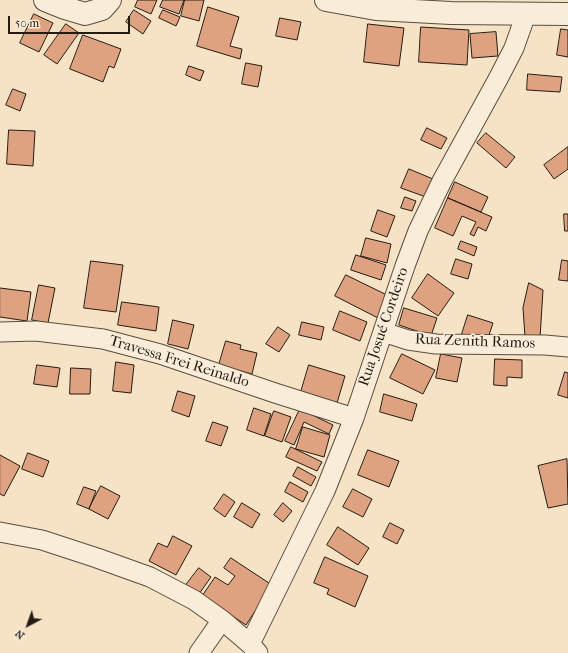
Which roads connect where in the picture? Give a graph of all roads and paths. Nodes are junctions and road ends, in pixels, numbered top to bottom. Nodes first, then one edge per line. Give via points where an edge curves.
1 (45, 0) edge
2 (110, 0) edge
3 (326, 0) edge
4 (536, 9) edge
5 (568, 14) edge
6 (0, 332) edge
7 (383, 332) junction
8 (568, 347) edge
9 (354, 418) junction
10 (0, 532) edge
11 (222, 620) junction
12 (254, 648) edge
13 (199, 653) edge

1 - 2 street via 85,14 102,9
3 - 4 street via 376,9 451,13
4 - 5 street
4 - 7 street, Rua Josué Cordeiro via 442,181 418,231
6 - 9 street, Travessa Frei Reinaldo via 36,332 103,339 160,354
7 - 8 street, Rua Zenith Ramos via 408,340 436,344
7 - 9 street, Rua Josué Cordeiro
9 - 12 street, Rua Josué Cordeiro via 325,491
10 - 11 street via 42,540 150,577 194,600
11 - 12 street
11 - 13 street

